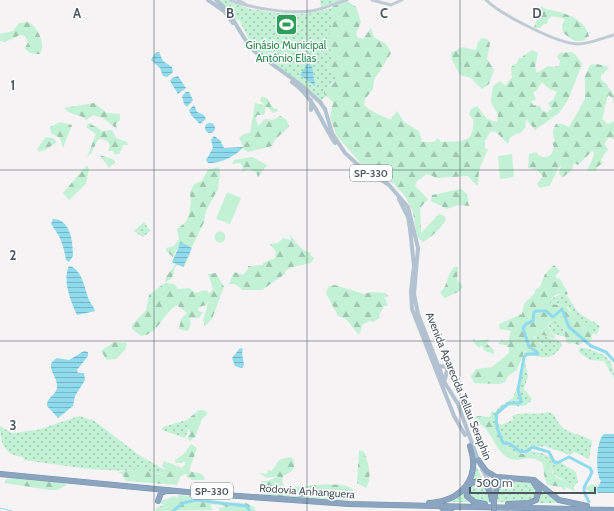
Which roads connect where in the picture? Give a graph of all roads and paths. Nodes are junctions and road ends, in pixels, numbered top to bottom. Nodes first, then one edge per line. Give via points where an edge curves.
1 (208, 0) edge
2 (216, 0) edge
3 (230, 0) edge
4 (238, 0) edge
5 (347, 0) edge
6 (372, 0) edge
7 (402, 0) edge
8 (486, 0) edge
9 (249, 6) junction
10 (614, 35) edge
11 (310, 100) junction
12 (320, 102) junction
13 (315, 106) junction
14 (325, 109) junction
15 (314, 112) junction
16 (418, 245) junction
17 (411, 246) junction
18 (438, 366) junction
19 (445, 383) junction
20 (460, 410) junction
21 (453, 413) junction
22 (470, 446) junction
23 (478, 460) junction
24 (0, 472) edge
25 (148, 488) junction
26 (171, 490) junction
27 (491, 492) junction
28 (494, 500) junction
29 (508, 504) junction
30 (424, 505) junction
31 (485, 506) junction
32 (588, 506) junction
33 (614, 507) edge
34 (514, 508) junction
35 (596, 510) junction
36 (614, 510) edge
37 (451, 511) edge
38 (469, 511) edge
39 (493, 511) edge
40 (540, 511) edge
41 (574, 511) edge

1 - 11 main road, Avenida Aparecida Tellau Seraphin via 227,14 252,53 299,87
2 - 12 main road, Avenida Aparecida Tellau Seraphin via 232,16 254,51
3 - 9 main road
4 - 9 main road
5 - 9 main road via 311,11
6 - 7 main road via 391,5
8 - 10 main road via 511,18 571,43 589,42
11 - 13 main road, Avenida Aparecida Tellau Seraphin
11 - 15 main road
12 - 13 main road
12 - 14 main road, Avenida Aparecida Tellau Seraphin
13 - 15 main road, Avenida Aparecida Tellau Seraphin
14 - 15 main road
14 - 16 main road, Avenida Aparecida Tellau Seraphin / SP-330 via 332,133 346,153 357,164 389,185 405,203
15 - 17 main road, Avenida Aparecida Tellau Seraphin / SP-330 via 350,160 398,198 409,220
16 - 17 main road
16 - 18 main road, Avenida Aparecida Tellau Seraphin / SP-330 via 416,306
17 - 21 main road, Avenida Aparecida Tellau Seraphin / SP-330 via 414,266 412,309
18 - 19 main road, Avenida Aparecida Tellau Seraphin / SP-330
18 - 19 main road via 448,367
19 - 20 main road, Avenida Aparecida Tellau Seraphin / SP-330
20 - 21 main road via 457,414
20 - 23 main road, Avenida Aparecida Tellau Seraphin / SP-330
21 - 22 main road, Avenida Aparecida Tellau Seraphin / SP-330
22 - 27 main road, Avenida Aparecida Tellau Seraphin / SP-330
22 - 30 highway via 474,459 473,471 461,491 446,501
23 - 28 main road, Avenida Aparecida Tellau Seraphin / SP-330 via 492,486
23 - 32 highway via 486,471 496,477 534,480 559,500
24 - 25 highway, Rodovia Anhanguera / SP-330
24 - 30 highway, Rodovia Anhanguera / SP-330 via 231,493
25 - 26 highway, Rodovia Anhanguera / SP-330
25 - 26 highway via 156,492 158,501 162,493
26 - 30 highway, Rodovia Anhanguera / SP-330 via 306,502
27 - 28 highway, Avenida Aparecida Tellau Seraphin / SP-330
27 - 31 highway via 479,481 472,482 467,487 466,494 469,498
28 - 29 highway via 497,486 504,481 531,482 538,487 539,494 534,502
28 - 39 highway, bridge
29 - 31 highway, Rodovia Anhanguera / SP-330
29 - 32 highway, Rodovia Anhanguera / SP-330
30 - 31 highway, Rodovia Anhanguera / SP-330
30 - 37 highway
31 - 34 highway, Rodovia Anhanguera / SP-330
31 - 38 highway
32 - 33 highway, Rodovia Anhanguera / SP-330
34 - 35 highway, Rodovia Anhanguera / SP-330
34 - 40 highway
35 - 36 highway, Rodovia Anhanguera / SP-330
35 - 41 highway

